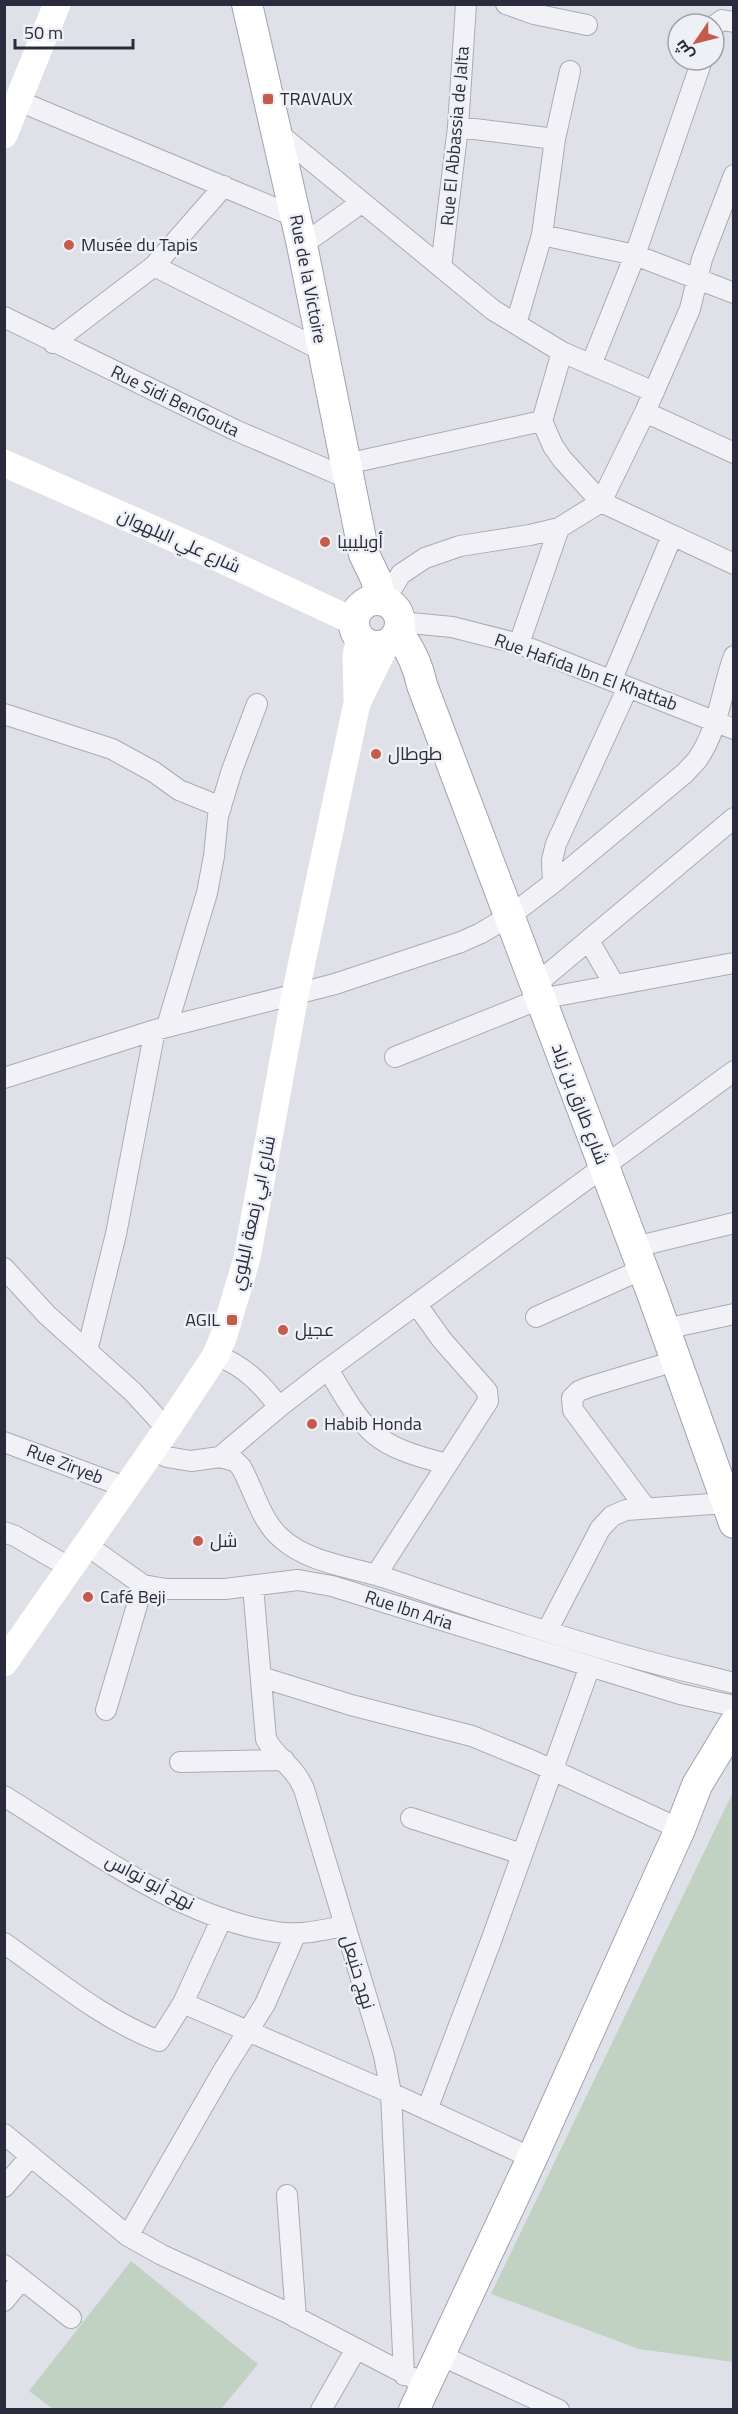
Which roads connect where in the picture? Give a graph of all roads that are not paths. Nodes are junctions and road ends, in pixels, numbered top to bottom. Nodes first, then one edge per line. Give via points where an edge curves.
1 (57, 4) edge
2 (247, 4) edge
3 (466, 4) edge
4 (508, 5) edge
5 (587, 25) dead end
6 (570, 71) dead end
7 (698, 72) edge
8 (19, 101) junction
9 (458, 127) junction
10 (278, 133) junction
11 (4, 135) edge
12 (555, 139) junction
13 (734, 175) edge
14 (224, 186) junction
15 (361, 203) junction
16 (299, 231) junction
17 (542, 235) junction
18 (635, 255) junction
19 (154, 266) junction
20 (441, 267) junction
21 (697, 279) junction
22 (734, 293) edge
23 (4, 317) edge
24 (516, 324) junction
25 (53, 343) junction
26 (323, 351) junction
27 (562, 352) junction
28 (591, 365) junction
29 (654, 392) junction
30 (645, 411) junction
31 (542, 421) junction
32 (734, 453) edge
33 (4, 463) edge
34 (347, 471) junction
35 (601, 502) junction
36 (559, 528) junction
37 (672, 536) junction
38 (734, 564) edge
39 (379, 623) junction
40 (519, 644) junction
41 (734, 656) edge
42 (620, 683) junction
43 (257, 704) dead end
44 (4, 714) edge
45 (725, 725) edge
46 (221, 807) junction
47 (734, 818) edge
48 (553, 882) junction
49 (510, 916) junction
50 (589, 941) junction
51 (734, 963) edge
52 (614, 984) junction
53 (537, 992) junction
54 (295, 995) junction
55 (161, 1028) junction
56 (395, 1057) dead end
57 (734, 1071) edge
58 (4, 1078) edge
59 (604, 1168) junction
60 (734, 1223) edge
61 (639, 1258) junction
62 (4, 1268) edge
63 (417, 1305) junction
64 (734, 1314) edge
65 (536, 1317) dead end
66 (665, 1329) junction
67 (87, 1351) junction
68 (216, 1355) junction
69 (675, 1361) junction
70 (328, 1369) junction
71 (279, 1407) junction
72 (159, 1439) junction
73 (4, 1442) edge
74 (220, 1457) junction
75 (447, 1464) junction
76 (125, 1487) junction
77 (645, 1507) junction
78 (730, 1513) edge
79 (4, 1532) edge
80 (88, 1546) junction
81 (72, 1569) junction
82 (376, 1575) junction
83 (143, 1585) junction
84 (253, 1586) junction
85 (547, 1631) junction
86 (4, 1663) edge
87 (590, 1666) junction
88 (261, 1677) junction
89 (734, 1683) edge
90 (734, 1706) edge
91 (106, 1710) dead end
92 (734, 1724) edge
93 (284, 1760) junction
94 (180, 1762) dead end
95 (734, 1762) edge
96 (553, 1771) junction
97 (4, 1796) edge
98 (411, 1818) dead end
99 (681, 1826) junction
100 (522, 1854) junction
101 (222, 1918) junction
102 (344, 1926) junction
103 (296, 1933) junction
104 (4, 1943) edge
105 (183, 2003) junction
106 (248, 2030) junction
107 (391, 2093) junction
108 (427, 2110) junction
109 (4, 2134) edge
110 (31, 2156) junction
111 (532, 2158) junction
112 (4, 2187) edge
113 (287, 2195) dead end
114 (128, 2236) junction
115 (4, 2265) edge
116 (22, 2279) junction
117 (4, 2301) edge
118 (71, 2318) dead end
119 (296, 2318) junction
120 (356, 2349) junction
121 (440, 2355) junction
122 (415, 2389) edge
123 (321, 2409) edge
124 (559, 2409) edge

1 - 8 main road
2 - 10 main road, Rue de la Victoire
3 - 9 street, Rue El Abbassia de Jalta
4 - 5 street
6 - 12 street
7 - 18 street
8 - 11 main road
8 - 14 street
9 - 12 street
9 - 20 street, Rue El Abbassia de Jalta
10 - 15 street
10 - 16 main road, Rue de la Victoire
12 - 17 street
13 - 21 street
14 - 16 street
14 - 19 street
15 - 16 street
15 - 20 street
16 - 26 main road, Rue de la Victoire
17 - 18 street
17 - 24 street
18 - 21 street
18 - 28 street
19 - 25 street
19 - 26 street
20 - 24 street
21 - 22 street
21 - 29 street via 690,309
23 - 25 street, Rue Sidi BenGouta
24 - 27 street
25 - 34 street, Rue Sidi BenGouta via 235,430
26 - 34 main road, Rue de la Victoire
27 - 28 street
27 - 31 street
28 - 29 street
29 - 30 street
30 - 32 street
30 - 35 street
31 - 34 street
31 - 35 street via 562,459
33 - 39 main road, شارع علي البلهوان
34 - 39 main road, Rue de la Victoire via 364,554 376,579
35 - 36 street
35 - 37 street
36 - 39 street via 439,553 401,574
36 - 40 street
37 - 38 street
37 - 42 street
39 - 40 street, Rue Hafida Ibn El Khattab via 452,627
39 - 49 main road, شارع طارق بن زياد via 411,650
39 - 54 main road, شارع ابي زمعة البلوي via 356,656 357,703
40 - 42 street, Rue Hafida Ibn El Khattab
41 - 45 street
42 - 45 street, Rue Hafida Ibn El Khattab
42 - 48 street via 556,843
43 - 46 street
44 - 46 street via 112,749 154,771 179,790
45 - 48 street via 685,772
46 - 55 street via 207,892
47 - 50 street
48 - 49 street
49 - 53 main road, شارع طارق بن زياد
49 - 54 street via 461,942
50 - 52 street
50 - 53 street
51 - 52 street
52 - 53 street
53 - 56 street
53 - 59 main road, شارع طارق بن زياد
54 - 55 street
54 - 68 main road, شارع ابي زمعة البلوي via 247,1258
55 - 58 street
55 - 67 street
57 - 59 street
59 - 61 main road, شارع طارق بن زياد
59 - 63 street
60 - 61 street
61 - 65 street
61 - 66 main road, شارع طارق بن زياد
62 - 67 street
63 - 70 street
63 - 75 street via 489,1395
64 - 66 street
66 - 69 main road, شارع طارق بن زياد
67 - 72 street via 133,1392
68 - 71 street via 241,1366
68 - 72 main road, شارع ابي زمعة البلوي
69 - 77 street via 590,1387 572,1398 573,1410
69 - 78 main road, شارع طارق بن زياد
70 - 71 street
70 - 75 street via 369,1431 396,1448
71 - 74 street
72 - 74 street via 167,1457 191,1461
72 - 76 main road, شارع ابي زمعة البلوي
73 - 76 street, Rue Ziryeb
74 - 82 street, Rue Ibn Aria via 241,1467 279,1537 315,1557
75 - 82 street
76 - 80 main road, شارع ابي زمعة البلوي
77 - 78 street
77 - 85 street via 619,1512 604,1523
79 - 81 street
80 - 81 main road, شارع ابي زمعة البلوي
80 - 83 street, Rue Ibn Aria
81 - 86 main road, شارع ابي زمعة البلوي
82 - 85 street, Rue Ibn Aria
83 - 84 street, Rue Ibn Aria via 191,1591
83 - 91 street
84 - 87 street, Rue Ibn Aria via 298,1580 332,1586
84 - 88 street, نهج حنبعل
85 - 89 street, Rue Ibn Aria
87 - 90 street, Rue Ibn Aria
87 - 96 street
88 - 93 street, نهج حنبعل via 266,1739
88 - 96 street via 472,1736
92 - 99 main road via 697,1785
93 - 94 street
93 - 102 street, نهج حنبعل via 298,1775 304,1789
95 - 99 main road
96 - 99 street
96 - 100 street
97 - 101 street, نهج أبو نواس via 144,1883
98 - 100 street
99 - 111 main road
100 - 108 street
101 - 103 street, نهج أبو نواس
101 - 105 street
102 - 103 street, نهج أبو نواس
102 - 107 street, نهج حنبعل via 384,2055
103 - 106 street via 266,2004
104 - 105 street via 101,2011 159,2040
105 - 106 street
106 - 107 street
106 - 114 street
107 - 108 street
107 - 122 street, نهج حنبعل
108 - 111 street
109 - 110 street
110 - 112 street
110 - 114 street
111 - 121 main road
113 - 119 street
114 - 119 street
115 - 116 street
116 - 117 street
116 - 118 street
119 - 120 street
120 - 122 street
120 - 123 street
121 - 122 main road
121 - 124 street

